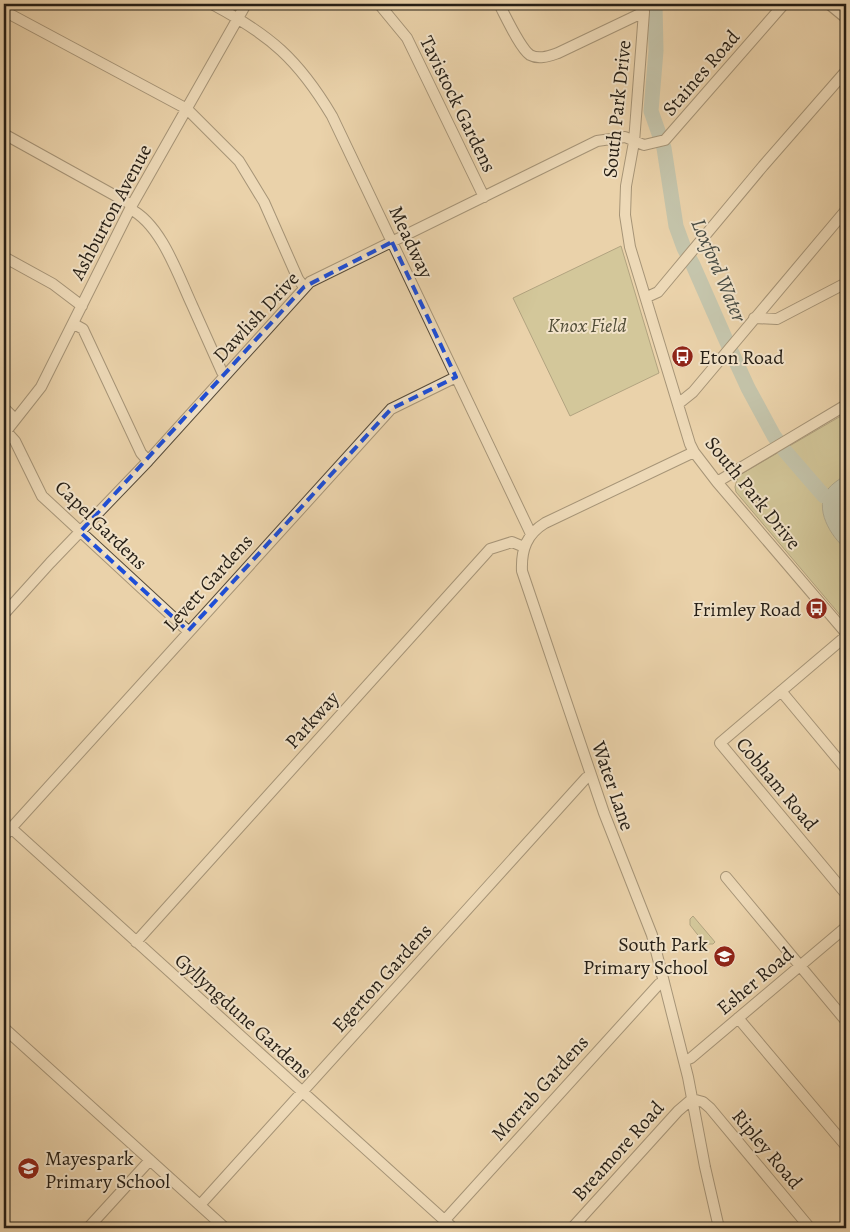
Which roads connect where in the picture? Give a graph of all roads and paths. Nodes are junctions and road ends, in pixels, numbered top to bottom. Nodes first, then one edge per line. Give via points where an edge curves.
1 (212, 4) edge
2 (246, 4) edge
3 (379, 4) edge
4 (499, 4) edge
5 (784, 4) edge
6 (829, 4) edge
7 (643, 8) edge
8 (4, 11) edge
9 (238, 18) junction
10 (846, 18) edge
11 (846, 71) edge
12 (187, 109) junction
13 (4, 134) edge
14 (634, 142) junction
15 (484, 197) junction
16 (131, 207) junction
17 (846, 210) edge
18 (392, 242) junction
19 (4, 256) edge
20 (846, 283) edge
21 (304, 288) junction
22 (646, 298) junction
23 (82, 306) junction
24 (754, 318) junction
25 (74, 324) junction
26 (225, 375) junction
27 (456, 377) junction
28 (678, 404) junction
29 (846, 405) edge
30 (4, 408) edge
31 (15, 420) junction
32 (5, 433) edge
33 (694, 452) junction
34 (148, 461) junction
35 (717, 482) junction
36 (80, 532) junction
37 (531, 534) junction
38 (524, 547) junction
39 (4, 614) edge
40 (188, 631) junction
41 (846, 634) edge
42 (781, 691) junction
43 (846, 769) edge
44 (591, 776) junction
45 (7, 832) edge
46 (726, 878) dead end
47 (846, 894) edge
48 (846, 927) edge
49 (136, 942) junction
50 (800, 966) junction
51 (664, 982) junction
52 (738, 1018) junction
53 (846, 1021) edge
54 (4, 1028) edge
55 (684, 1061) junction
56 (302, 1092) junction
57 (692, 1099) junction
58 (846, 1146) edge
59 (150, 1160) junction
60 (200, 1205) junction
61 (444, 1221) junction
62 (88, 1228) edge
63 (225, 1228) edge
64 (453, 1228) edge
65 (572, 1228) edge
66 (719, 1228) edge
67 (810, 1228) edge

1 - 9 street, Meadway
2 - 9 street, Ashburton Avenue
3 - 15 street, Tavistock Gardens via 407,38
4 - 7 street via 522,46 531,55 543,57 558,53
5 - 14 street, Staines Road via 661,141 644,145
6 - 10 street
7 - 14 street, South Park Drive
8 - 12 street
9 - 12 street, Ashburton Avenue
9 - 18 street, Meadway via 285,52 316,90 332,116
11 - 22 street via 658,292
12 - 16 street, Ashburton Avenue
12 - 21 street via 239,161 264,202
13 - 16 street
14 - 15 street, Dawlish Drive via 624,137 597,141
14 - 22 street, South Park Drive via 626,186 626,215 630,247
15 - 18 street, Dawlish Drive
16 - 23 street, Ashburton Avenue
16 - 26 street via 148,223 163,245
17 - 24 street
18 - 21 street, Dawlish Drive via 310,282
18 - 27 street, Meadway
19 - 23 street via 53,284
20 - 24 street via 777,319
21 - 26 street, Dawlish Drive
22 - 28 street, South Park Drive
23 - 25 street, Ashburton Avenue
24 - 28 street via 693,392
25 - 31 street, Ashburton Avenue via 41,387
25 - 34 street via 84,330 140,453
26 - 34 street, Dawlish Drive
27 - 37 street, Meadway
27 - 40 street, Levett Gardens via 391,409
28 - 33 street, South Park Drive
29 - 35 street
30 - 31 street
31 - 32 street, Ashburton Avenue
32 - 36 street, Capel Gardens via 15,441 42,496
33 - 35 street, South Park Drive
33 - 37 street, Water Lane via 545,523
34 - 36 street, Dawlish Drive
35 - 41 street, South Park Drive
36 - 39 street, Dawlish Drive
36 - 40 street, Capel Gardens
37 - 38 street, Water Lane
38 - 44 street, Water Lane via 522,571
38 - 49 street, Parkway via 512,542 490,549
40 - 45 street, Levett Gardens
41 - 42 street
42 - 43 street
42 - 47 street, Cobham Road via 720,743
44 - 51 street, Water Lane via 652,935
44 - 56 street, Egerton Gardens
45 - 49 street, Gyllyngdune Gardens
46 - 50 street
48 - 50 street, Esher Road
49 - 56 street, Gyllyngdune Gardens
50 - 52 street, Esher Road
50 - 53 street
51 - 55 street, Water Lane
51 - 61 street, Morrab Gardens
52 - 55 street, Esher Road
52 - 58 street
54 - 59 street
55 - 57 street, Water Lane
56 - 60 street, Egerton Gardens
56 - 61 street, Gyllyngdune Gardens
57 - 65 street, Breamore Road
57 - 66 street, Water Lane
57 - 67 street, Ripley Road via 710,1108
59 - 60 street
59 - 62 street
60 - 63 street
61 - 64 street, Gyllyngdune Gardens

